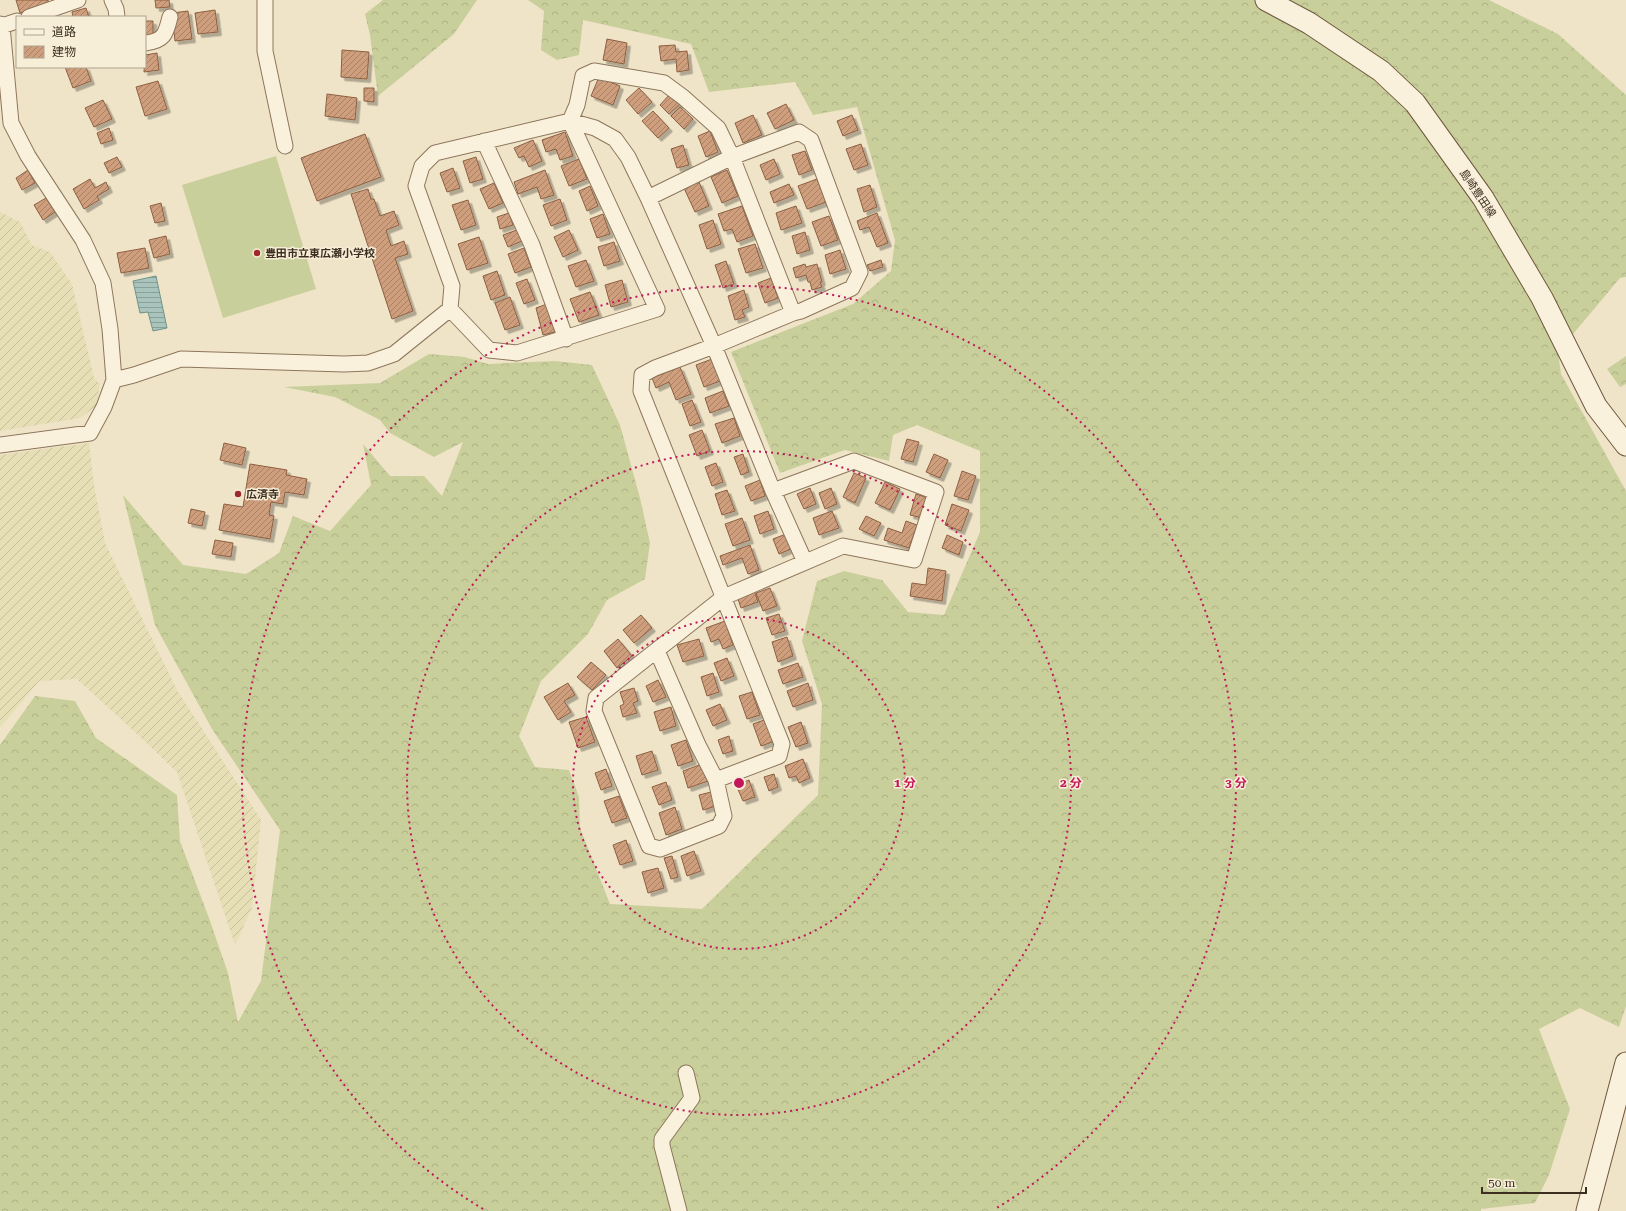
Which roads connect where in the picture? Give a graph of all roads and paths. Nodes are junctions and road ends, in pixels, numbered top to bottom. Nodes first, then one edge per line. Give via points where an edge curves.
1 (78, 0) edge
2 (112, 0) edge
3 (265, 0) edge
4 (1266, 0) edge
5 (32, 16) edge
6 (117, 16) edge
7 (170, 17) dead end
8 (16, 21) edge
9 (1, 25) edge
10 (146, 43) edge
11 (570, 121) junction
12 (484, 141) junction
13 (285, 146) dead end
14 (732, 157) junction
15 (648, 198) junction
16 (450, 309) junction
17 (794, 312) junction
18 (566, 338) junction
19 (714, 346) junction
20 (114, 380) junction
21 (0, 445) edge
22 (1626, 445) edge
23 (773, 491) junction
24 (805, 562) junction
25 (724, 597) junction
26 (657, 651) junction
27 (716, 780) junction
28 (1626, 1063) edge
29 (686, 1073) dead end
30 (679, 1211) edge
31 (1588, 1211) edge

1 - 5 street
2 - 6 street
3 - 13 street via 266,51
4 - 22 main road, 島崎豊田線 via 1309,23 1381,70 1415,103 1483,198 1542,298 1596,406
7 - 10 street via 162,37 155,42
8 - 9 street
9 - 20 street via 11,123 28,156 83,240 102,283 110,329
11 - 12 street
11 - 14 street via 577,105 583,76 594,71 664,83 718,128
11 - 15 street via 595,128 614,139 628,157
11 - 18 street via 658,309
12 - 16 street via 435,153 422,166 416,186 452,286
12 - 18 street via 532,246
14 - 15 street
14 - 17 street
14 - 17 street via 799,132 811,140 860,272 852,288
15 - 19 street
16 - 18 street via 489,350 517,353
16 - 20 street via 394,354 368,363 181,359 134,376
17 - 19 street
19 - 23 street
19 - 25 street via 642,375 641,391
20 - 21 street via 104,407 90,433
23 - 24 street
23 - 24 street via 854,460 936,492 914,560 843,546
24 - 25 street
25 - 26 street
25 - 27 street via 782,744 779,756
26 - 27 street
26 - 27 street via 596,698 594,711 649,846 660,849 719,826 724,816
28 - 31 main road
29 - 30 street via 692,1098 662,1139

